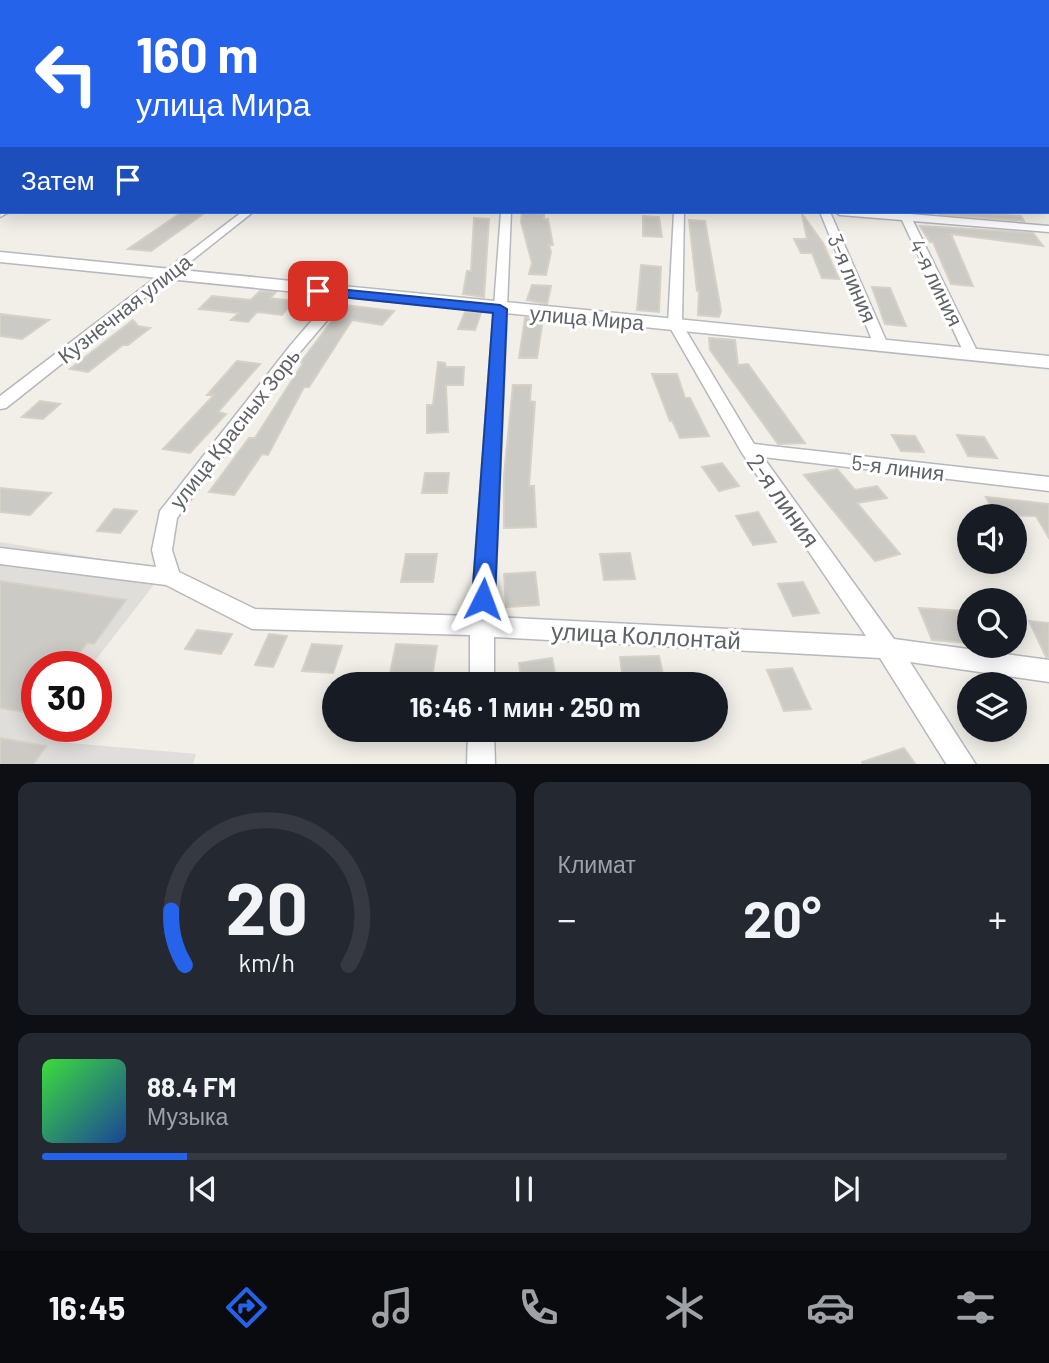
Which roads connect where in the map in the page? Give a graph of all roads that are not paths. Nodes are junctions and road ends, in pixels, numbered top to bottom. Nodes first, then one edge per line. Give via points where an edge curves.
1 (245, 214) edge
2 (506, 214) edge
3 (679, 214) edge
4 (826, 214) edge
5 (904, 214) edge
6 (1049, 229) edge
7 (0, 257) edge
8 (167, 275) junction
9 (343, 293) junction
10 (500, 309) junction
11 (675, 324) junction
12 (881, 345) junction
13 (971, 353) junction
14 (1049, 362) edge
15 (0, 404) edge
16 (748, 449) junction
17 (1049, 484) edge
18 (0, 556) edge
19 (170, 577) junction
20 (482, 626) junction
21 (887, 649) junction
22 (1049, 671) edge
23 (482, 672) edge
24 (481, 742) edge
25 (481, 764) edge
26 (963, 764) edge

1 - 8 street, Кузнечная улица
2 - 10 street
3 - 11 street
4 - 12 street, 3-я линия
5 - 6 street
5 - 13 street, 4-я линия
7 - 8 main road, улица Мира
8 - 9 main road, улица Мира
8 - 15 street, Кузнечная улица
9 - 10 main road, улица Мира
9 - 19 street, улица Красных Зорь via 167,516 162,550
10 - 11 main road, улица Мира
10 - 20 street
11 - 12 main road, улица Мира
11 - 16 street, 2-я линия
12 - 13 main road, улица Мира
13 - 14 main road, улица Мира
16 - 17 street, 5-я линия
16 - 21 street, 2-я линия
18 - 19 street, улица Коллонтай
19 - 20 street, улица Коллонтай via 252,619
20 - 21 street, улица Коллонтай
20 - 23 street
21 - 22 street, улица Коллонтай
21 - 26 street, 2-я линия
24 - 25 street

